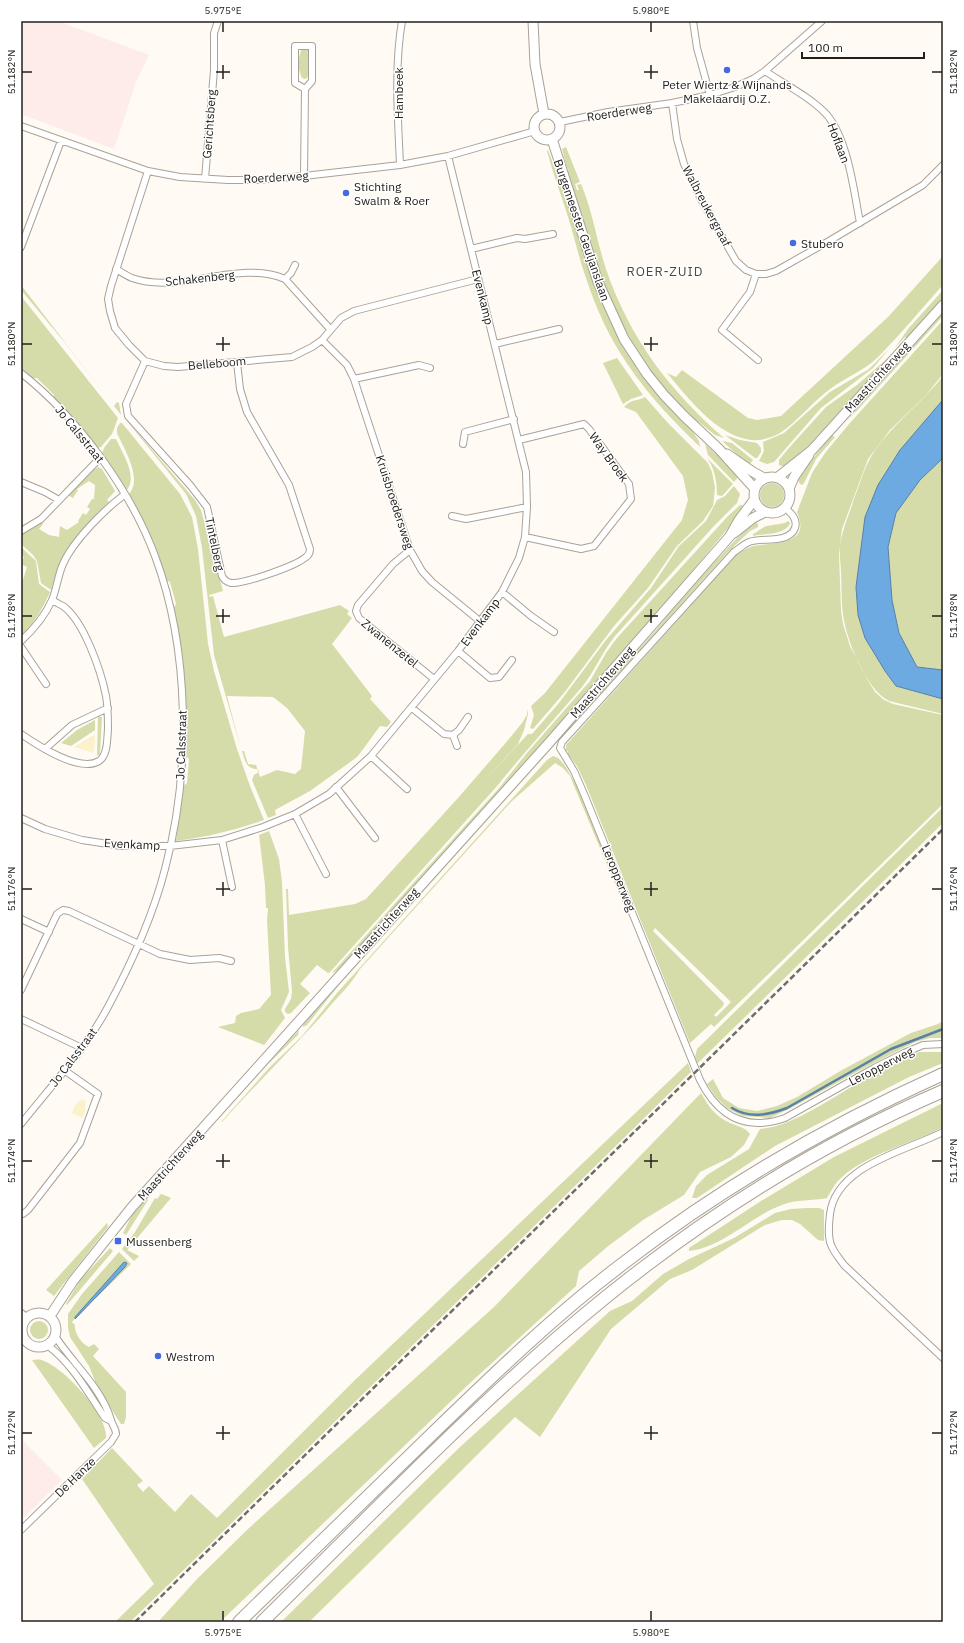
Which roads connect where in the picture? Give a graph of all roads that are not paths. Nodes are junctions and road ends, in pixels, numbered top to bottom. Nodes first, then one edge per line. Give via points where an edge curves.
1 (218, 21) edge
2 (402, 21) edge
3 (533, 21) edge
4 (693, 21) edge
5 (822, 21) edge
6 (765, 71) junction
7 (305, 88) junction
8 (710, 95) junction
9 (672, 103) junction
10 (544, 114) junction
11 (560, 122) junction
12 (21, 126) edge
13 (534, 131) junction
14 (552, 139) junction
15 (61, 141) junction
16 (448, 156) junction
17 (943, 164) edge
18 (400, 166) junction
19 (148, 171) junction
20 (304, 176) junction
21 (205, 179) junction
22 (860, 222) junction
23 (553, 234) dead end
24 (21, 247) edge
25 (472, 249) junction
26 (295, 265) dead end
27 (116, 269) junction
28 (756, 274) junction
29 (285, 279) junction
30 (478, 279) junction
31 (943, 305) edge
32 (330, 329) junction
33 (559, 329) dead end
34 (322, 340) junction
35 (495, 344) junction
36 (758, 360) dead end
37 (146, 361) junction
38 (237, 362) junction
39 (430, 368) dead end
40 (21, 373) edge
41 (354, 379) junction
42 (514, 419) junction
43 (519, 440) junction
44 (463, 444) dead end
45 (719, 448) junction
46 (812, 450) junction
47 (100, 458) junction
48 (778, 477) junction
49 (764, 478) junction
50 (21, 482) edge
51 (755, 489) junction
52 (789, 489) junction
53 (124, 495) junction
54 (59, 500) junction
55 (754, 500) junction
56 (527, 507) junction
57 (785, 508) junction
58 (765, 512) junction
59 (452, 516) dead end
60 (21, 531) edge
61 (730, 536) junction
62 (525, 537) junction
63 (410, 550) junction
64 (502, 592) junction
65 (52, 600) junction
66 (481, 622) junction
67 (554, 632) dead end
68 (21, 641) edge
69 (21, 647) edge
70 (458, 651) junction
71 (512, 660) dead end
72 (434, 679) junction
73 (46, 684) dead end
74 (108, 708) junction
75 (412, 708) junction
76 (468, 717) dead end
77 (21, 734) edge
78 (453, 735) junction
79 (457, 746) dead end
80 (45, 749) junction
81 (371, 756) junction
82 (336, 787) junction
83 (407, 789) dead end
84 (295, 814) junction
85 (21, 818) edge
86 (375, 838) dead end
87 (222, 840) junction
88 (170, 846) junction
89 (326, 874) dead end
90 (232, 887) dead end
91 (21, 919) edge
92 (49, 932) junction
93 (138, 944) junction
94 (231, 961) dead end
95 (21, 990) edge
96 (21, 1019) edge
97 (943, 1044) edge
98 (82, 1048) junction
99 (64, 1070) junction
100 (943, 1074) edge
101 (943, 1091) edge
102 (21, 1124) edge
103 (943, 1132) edge
104 (21, 1214) edge
105 (24, 1316) edge
106 (50, 1316) junction
107 (55, 1336) junction
108 (24, 1343) edge
109 (47, 1345) junction
110 (943, 1358) edge
111 (111, 1421) junction
112 (21, 1530) edge
113 (239, 1622) edge
114 (262, 1622) edge

1 - 21 street, Gerichtsberg via 214,33 214,70
2 - 18 street, Hambeek via 397,98
3 - 10 main road via 535,64
4 - 8 street via 697,48
5 - 6 street, Roerderweg
6 - 8 street, Roerderweg via 753,79
6 - 22 street, Hoflaan via 827,114 846,155
7 - 7 street via 312,81 312,46 295,46 296,83
7 - 20 street
8 - 9 street, Roerderweg
9 - 11 street, Roerderweg
9 - 28 street, Walbreukergraaf via 677,139 684,164 696,190 736,261 746,270
10 - 11 main road via 552,114
10 - 13 main road via 536,120
11 - 14 main road via 560,132
12 - 15 street, Roerderweg
13 - 14 main road via 545,140
13 - 16 street, Roerderweg
14 - 45 main road, Burgemeester Geuljanslaan via 598,282 624,339 664,395
15 - 19 street, Roerderweg
15 - 24 street
16 - 18 street, Roerderweg
16 - 25 street, Evenkamp
17 - 22 street via 923,185
18 - 20 street, Roerderweg
19 - 21 street, Roerderweg
19 - 27 street, Belleboom
20 - 21 street, Roerderweg via 257,180
22 - 28 street via 776,271
23 - 25 street via 517,238
25 - 30 street, Evenkamp
26 - 29 street
27 - 29 street, Schakenberg via 131,278 151,282 257,272
27 - 37 street, Belleboom via 108,299 115,328
28 - 36 street via 750,292 722,330
29 - 32 street
30 - 32 street, Belleboom via 354,311 341,318
30 - 35 street, Evenkamp
31 - 46 main road, Maastrichterweg
32 - 34 street, Belleboom
33 - 35 street
34 - 38 street, Belleboom via 292,357
34 - 41 street, Kruisbroedersweg via 347,365
35 - 42 street, Evenkamp
37 - 38 street, Belleboom via 178,367
37 - 38 street, Tintelberg via 126,404 126,412 207,507 222,576 226,581 234,583 279,571 305,558 310,549 289,485 247,412 240,389
39 - 41 street via 419,364
40 - 47 street, Jo Calsstraat via 56,405
41 - 63 street, Kruisbroedersweg
42 - 43 street, Evenkamp
42 - 44 street via 465,432
43 - 56 street, Evenkamp via 526,472
43 - 62 street, Way Broek via 584,424 629,484 631,499 594,546 581,549
45 - 49 main road, Burgemeester Geuljanslaan
45 - 51 main road, Burgemeester Geuljanslaan
46 - 48 main road, Maastrichterweg
46 - 52 main road, Maastrichterweg
47 - 53 street, Jo Calsstraat
47 - 54 street
48 - 49 main road
48 - 52 main road
49 - 51 main road
50 - 54 street
51 - 55 main road
52 - 57 main road via 790,498
53 - 65 street via 111,504 75,544 64,564
53 - 88 street, Jo Calsstraat via 154,556 168,600 178,649 182,702 182,768
54 - 60 street via 40,520
55 - 58 main road
55 - 61 main road, Maastrichterweg
56 - 59 street via 466,519
56 - 62 street, Evenkamp
57 - 58 main road via 777,512
57 - 97 street, Leropperweg via 795,520 793,532 780,538 750,541 734,552 562,742 560,748 584,794 700,1080 709,1097 726,1114 750,1123 777,1121 904,1053 923,1045
58 - 61 main road, Maastrichterweg
61 - 106 main road, Maastrichterweg via 548,744 132,1207
62 - 64 street, Evenkamp via 519,558
63 - 66 street, Kruisbroedersweg via 432,582
63 - 72 street, Zwanenzetel via 393,564 358,605 356,611 359,618
64 - 66 street, Evenkamp
64 - 67 street, Evenkamp
65 - 68 street via 36,628
65 - 74 street via 64,607 89,644 99,670
66 - 70 street, Evenkamp
69 - 73 street
70 - 71 street, Evenkamp via 490,678 499,677
70 - 72 street, Evenkamp
72 - 75 street, Evenkamp
74 - 80 street via 72,725
74 - 80 street via 108,740 105,755 99,761 87,764 69,760
75 - 78 street via 444,734
75 - 81 street, Evenkamp
76 - 78 street
77 - 80 street
78 - 79 street
81 - 82 street, Evenkamp
81 - 83 street
82 - 84 street, Evenkamp
82 - 86 street
84 - 87 street, Evenkamp
84 - 89 street
85 - 88 street, Evenkamp via 82,840 121,846
87 - 88 street, Evenkamp
87 - 90 street
88 - 93 street, Jo Calsstraat via 154,905
91 - 92 street
92 - 93 street via 57,914 63,910
92 - 95 street
93 - 94 street via 173,958 219,958
93 - 98 street, Jo Calsstraat via 108,1007
96 - 98 street
98 - 99 street, Jo Calsstraat
99 - 102 street, Jo Calsstraat
99 - 104 street via 98,1094 80,1143 28,1210
100 - 113 highway via 842,1123 778,1159 690,1214 625,1262 517,1352
101 - 114 highway via 837,1143 774,1179 664,1252 601,1301 467,1420
103 - 110 street via 856,1173 839,1189 831,1204 829,1223 831,1246 844,1265
105 - 106 main road via 38,1312
105 - 108 main road
106 - 107 main road via 55,1324
107 - 109 main road
107 - 111 street, De Hanze via 88,1378 110,1413
108 - 109 main road via 36,1347
109 - 111 street via 74,1372 105,1418
111 - 112 street, De Hanze via 116,1432 111,1442

